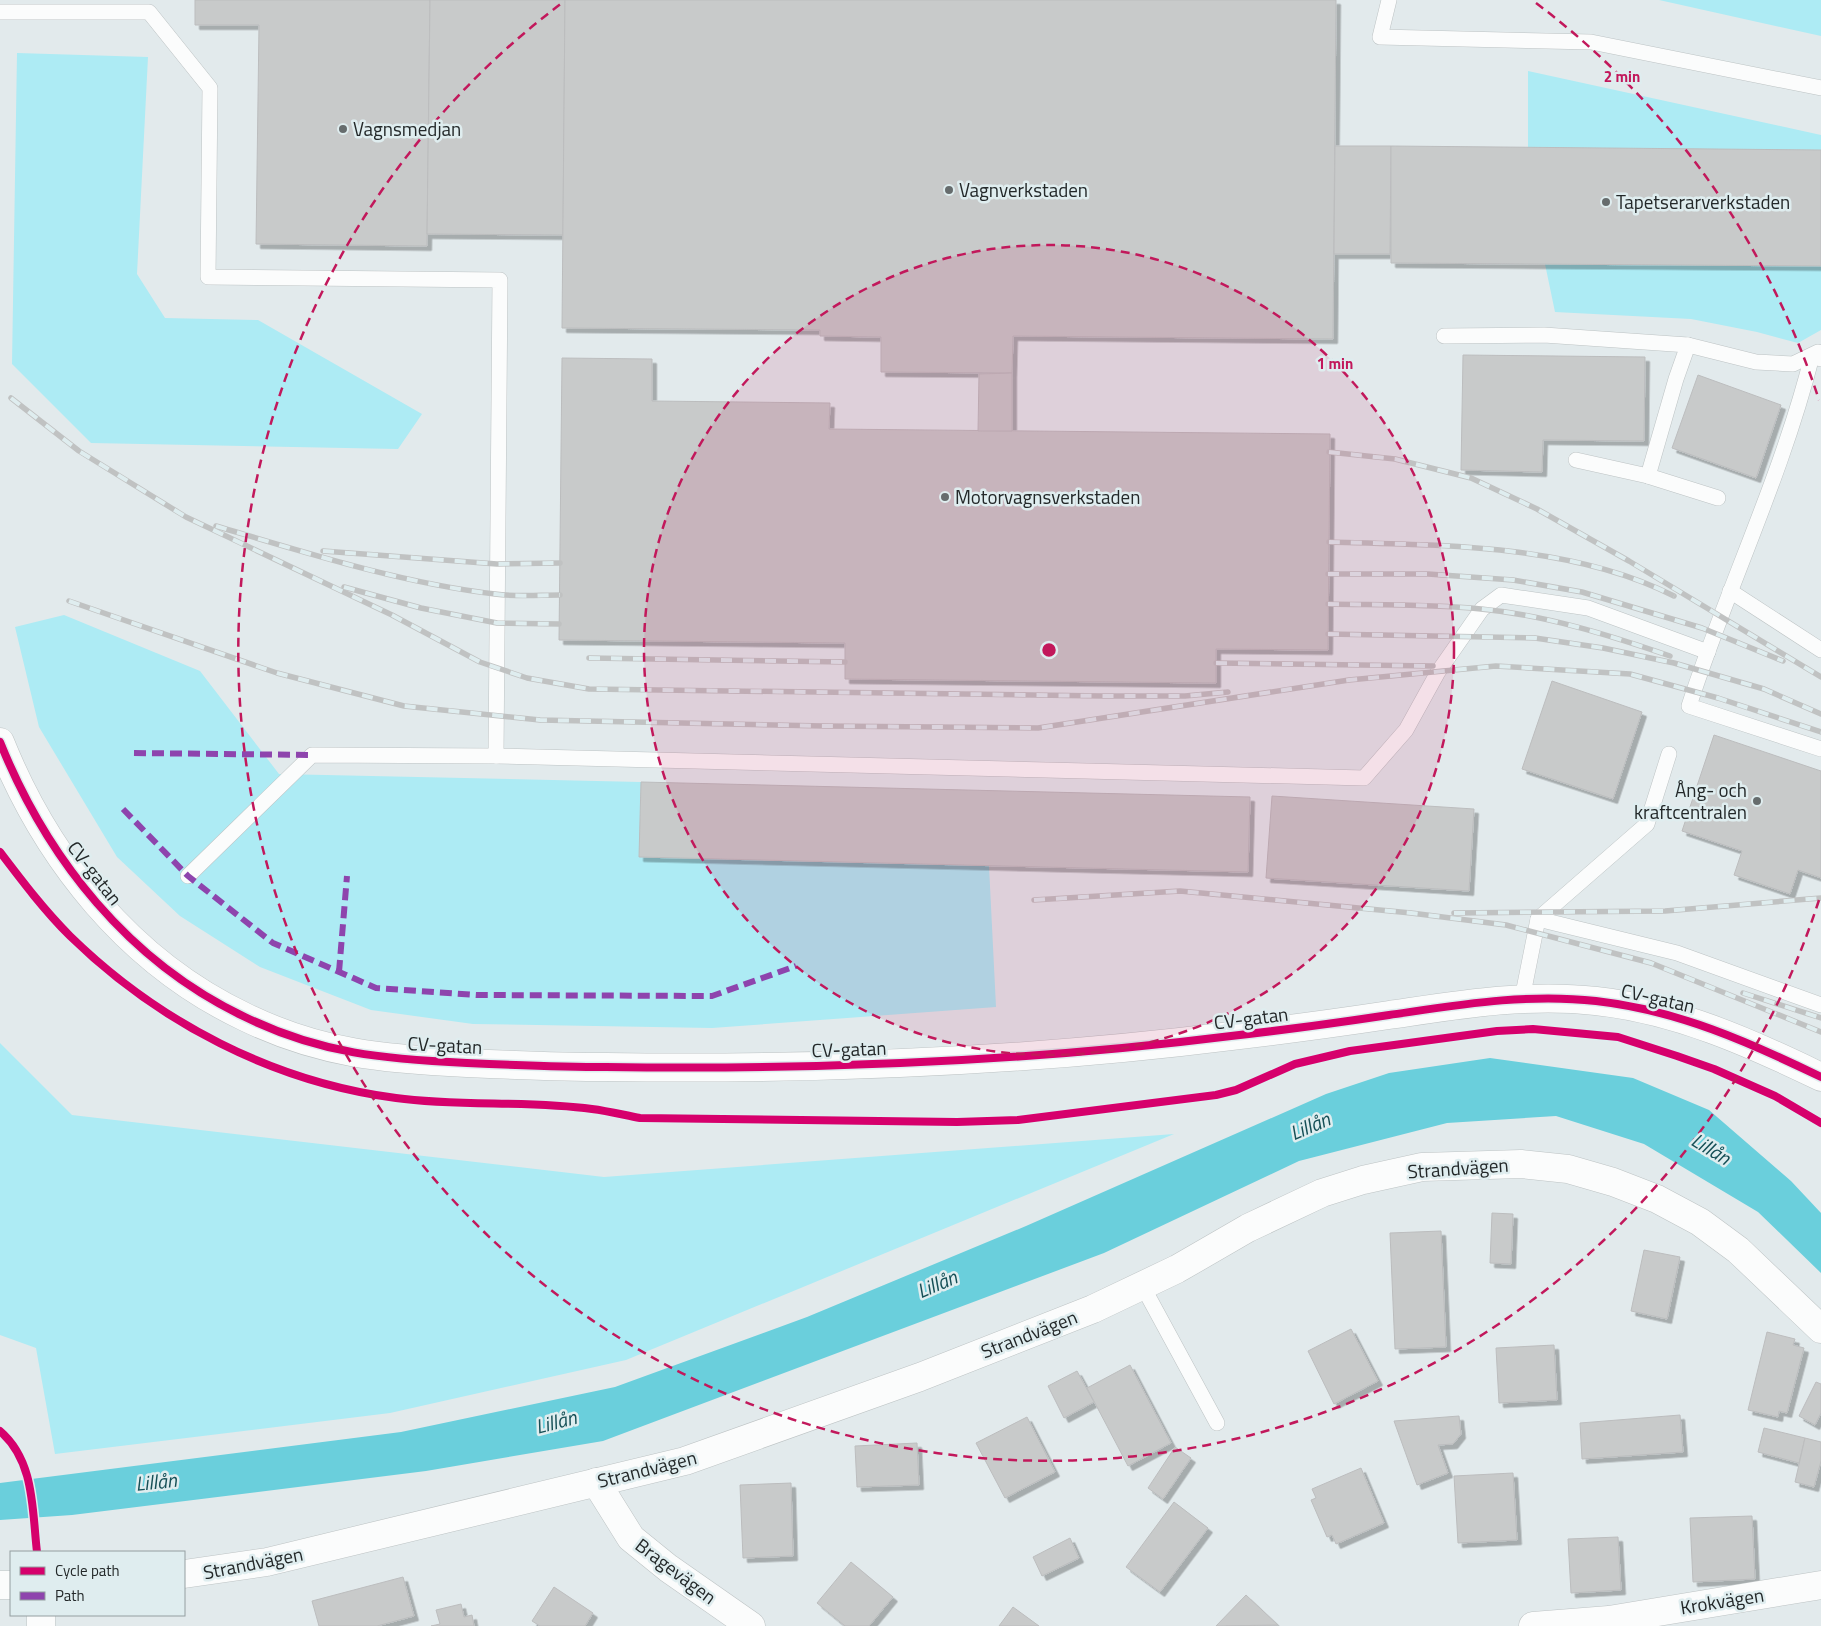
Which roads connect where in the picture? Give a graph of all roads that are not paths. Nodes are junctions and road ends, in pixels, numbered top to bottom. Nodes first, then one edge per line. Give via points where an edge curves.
1 (1389, 0) edge
2 (0, 12) edge
3 (1821, 88) edge
4 (1444, 336) dead end
5 (1688, 345) junction
6 (1818, 355) edge
7 (1576, 460) dead end
8 (1648, 476) junction
9 (1718, 498) dead end
10 (1730, 591) junction
11 (1821, 650) edge
12 (1708, 652) junction
13 (0, 742) edge
14 (1821, 749) edge
15 (1668, 754) dead end
16 (496, 756) junction
17 (188, 876) dead end
18 (1538, 919) junction
19 (1522, 999) junction
20 (1821, 1005) edge
21 (1821, 1077) edge
22 (1142, 1285) junction
23 (1821, 1329) edge
24 (1217, 1423) dead end
25 (596, 1482) junction
26 (185, 1574) edge
27 (1821, 1585) edge
28 (751, 1626) edge
29 (1533, 1626) edge

1 - 3 lane via 1380,37 1591,42
2 - 16 lane via 149,12 210,88 208,277 500,280
4 - 5 lane via 1544,336
5 - 6 lane via 1756,362 1793,364
5 - 8 lane
6 - 10 lane
7 - 8 lane
8 - 9 lane
10 - 11 lane
10 - 12 lane
12 - 14 lane via 1690,706
12 - 16 lane via 1588,608 1501,595 1482,609 1438,672 1406,730 1364,778
13 - 19 street, CV-gatan via 61,858 99,907 136,944 170,972 244,1017 285,1034 348,1052 390,1059 545,1066 750,1067 950,1061 1198,1041 1476,1002
15 - 18 lane via 1647,824
16 - 17 lane via 312,755
18 - 19 lane
18 - 20 lane via 1677,953
19 - 21 street, CV-gatan via 1596,1001 1670,1015 1734,1037
22 - 23 street, Strandvägen via 1248,1228 1322,1193 1422,1167 1522,1164 1568,1169 1613,1182 1657,1199 1700,1222 1738,1250
22 - 24 lane
22 - 25 street, Strandvägen via 1093,1309 920,1377 685,1461
25 - 26 street, Strandvägen via 267,1562
25 - 28 street, Bragevägen via 631,1538
27 - 29 street, Krokvägen via 1609,1620

